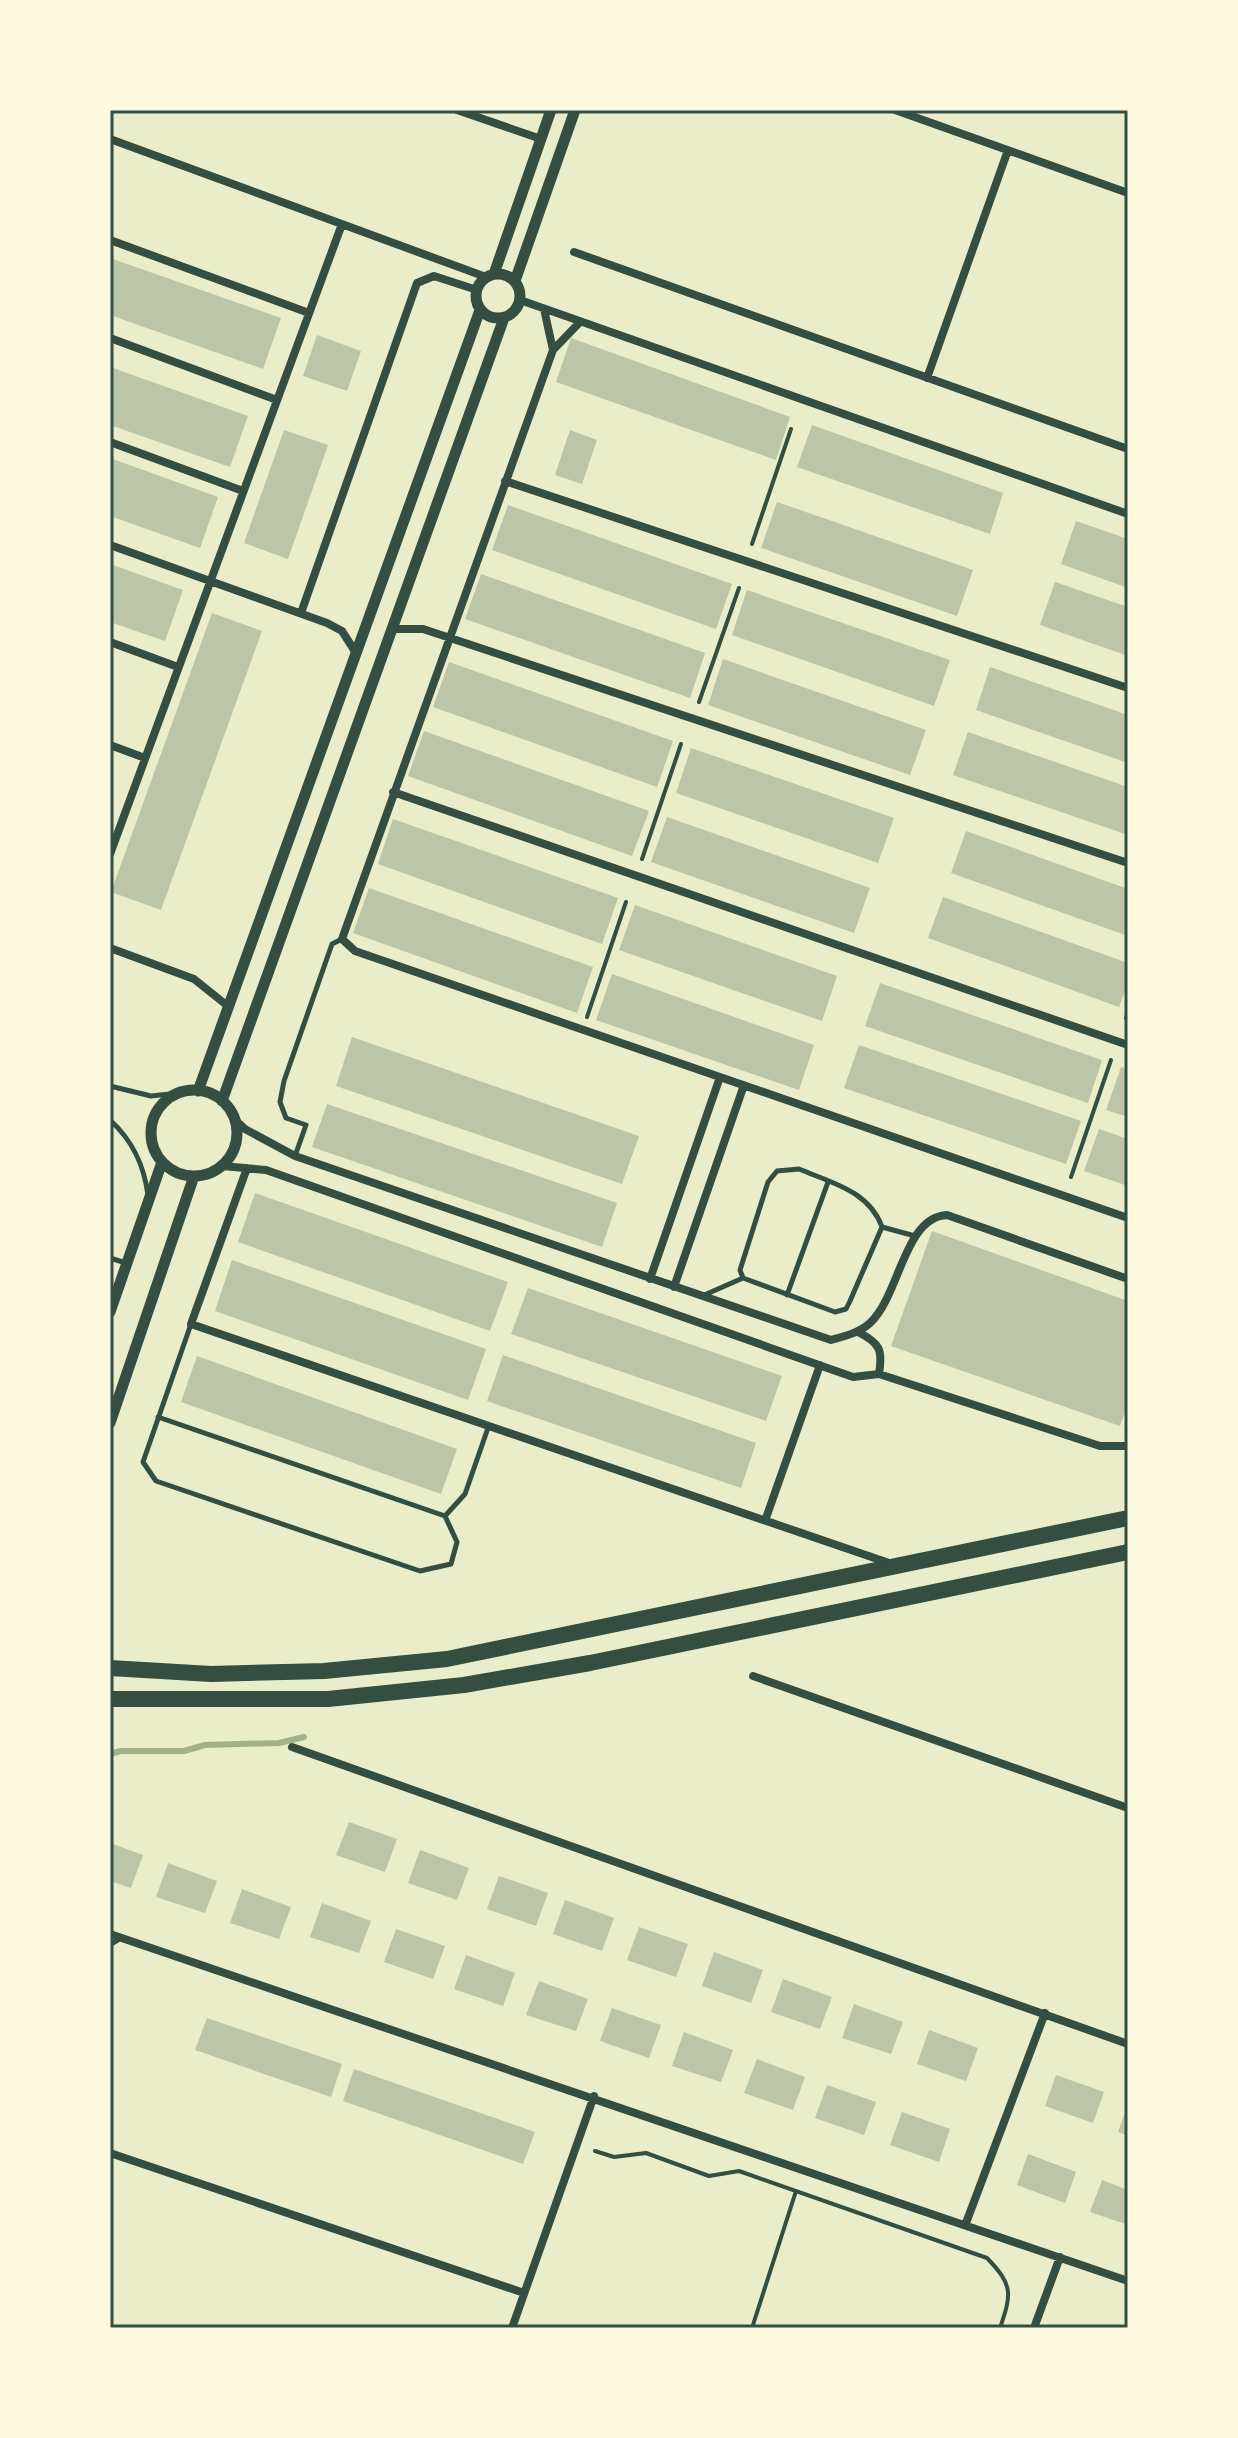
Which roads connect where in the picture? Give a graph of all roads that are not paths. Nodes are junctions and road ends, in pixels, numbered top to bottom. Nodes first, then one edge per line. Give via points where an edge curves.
1 (457, 110) edge
2 (551, 110) edge
3 (575, 110) edge
4 (895, 110) edge
5 (110, 139) edge
6 (541, 139) junction
7 (1008, 150) junction
8 (1128, 193) edge
9 (342, 224) junction
10 (110, 240) edge
11 (574, 252) dead end
12 (490, 276) junction
13 (515, 281) junction
14 (477, 290) junction
15 (520, 300) junction
16 (544, 309) junction
17 (480, 310) junction
18 (309, 313) junction
19 (504, 318) junction
20 (580, 322) junction
21 (110, 338) edge
22 (553, 350) junction
23 (927, 378) junction
24 (277, 400) junction
25 (110, 442) edge
26 (1128, 449) edge
27 (505, 481) junction
28 (243, 491) junction
29 (1128, 514) edge
30 (110, 545) edge
31 (210, 582) junction
32 (301, 613) junction
33 (392, 629) junction
34 (449, 637) junction
35 (110, 642) edge
36 (356, 653) junction
37 (178, 667) junction
38 (1128, 688) edge
39 (110, 745) edge
40 (145, 758) junction
41 (393, 792) junction
42 (111, 847) edge
43 (1128, 863) edge
44 (342, 939) junction
45 (110, 948) edge
46 (229, 1007) junction
47 (1128, 1045) edge
48 (720, 1077) junction
49 (744, 1085) junction
50 (110, 1086) edge
51 (198, 1091) junction
52 (179, 1093) junction
53 (222, 1101) junction
54 (234, 1119) junction
55 (110, 1120) edge
56 (295, 1156) junction
57 (162, 1162) junction
58 (222, 1166) junction
59 (247, 1168) junction
60 (194, 1176) junction
61 (828, 1182) junction
62 (148, 1200) junction
63 (1128, 1218) edge
64 (882, 1227) junction
65 (915, 1236) junction
66 (110, 1258) edge
67 (127, 1263) junction
68 (743, 1278) junction
69 (650, 1279) junction
70 (1128, 1279) edge
71 (674, 1287) junction
72 (787, 1295) junction
73 (701, 1296) junction
74 (110, 1312) edge
75 (191, 1324) junction
76 (858, 1332) junction
77 (820, 1365) junction
78 (879, 1374) junction
79 (158, 1417) junction
80 (110, 1423) edge
81 (489, 1424) junction
82 (1128, 1446) edge
83 (445, 1516) junction
84 (766, 1518) junction
85 (1128, 1518) edge
86 (1128, 1552) edge
87 (896, 1565) junction
88 (110, 1668) edge
89 (753, 1676) dead end
90 (110, 1699) edge
91 (292, 1747) dead end
92 (1128, 1808) edge
93 (110, 1934) edge
94 (122, 1938) junction
95 (110, 1945) edge
96 (1045, 2013) junction
97 (1128, 2044) edge
98 (594, 2096) junction
99 (110, 2153) edge
100 (966, 2223) junction
101 (1060, 2257) junction
102 (1128, 2281) edge
103 (524, 2293) junction
104 (512, 2328) edge
105 (1034, 2328) edge

1 - 6 street
2 - 6 street
3 - 13 street
4 - 7 street
5 - 9 street
6 - 12 street
7 - 8 street
7 - 23 street
9 - 12 street
9 - 18 street
10 - 18 street
11 - 23 street
12 - 13 street
12 - 14 street
13 - 15 street
14 - 17 street
14 - 32 street via 434,276 417,283
15 - 16 street
15 - 19 street
16 - 20 street
16 - 22 street
17 - 19 street
17 - 36 street
18 - 24 street
19 - 33 street
20 - 22 street
20 - 29 street
21 - 24 street
22 - 27 street
23 - 26 street
24 - 28 street
25 - 28 street
27 - 34 street
27 - 38 street
28 - 31 street
30 - 31 street
31 - 32 street
31 - 37 street
32 - 36 street via 342,631
33 - 34 street via 423,629
33 - 53 street
34 - 41 street
34 - 43 street
35 - 37 street
36 - 46 street
37 - 40 street
39 - 40 street
40 - 42 street
41 - 44 street
41 - 47 street
44 - 48 street via 355,951
44 - 56 lane via 332,944 284,1081 280,1102 286,1118 306,1125
45 - 46 street via 194,979
46 - 51 street
48 - 49 street
48 - 69 street
49 - 63 street
49 - 71 street
50 - 52 lane via 151,1096
51 - 52 street
51 - 53 street
52 - 57 street via 158,1110 152,1123 154,1150
53 - 54 street
54 - 56 street
54 - 58 street via 235,1145
55 - 62 lane via 131,1142
56 - 69 street
57 - 60 street
57 - 62 street
58 - 59 street
58 - 60 street
59 - 75 street
59 - 77 street via 266,1170
60 - 80 street
61 - 64 lane via 863,1197 876,1210
61 - 68 lane via 799,1169 777,1171 768,1182 741,1265
61 - 72 lane
62 - 67 street
64 - 65 lane
64 - 72 lane via 846,1309 835,1312
65 - 70 street via 925,1222 947,1215
65 - 76 street via 887,1304
66 - 67 lane
67 - 74 street
68 - 72 lane
68 - 73 lane
69 - 71 street
71 - 73 street
73 - 76 street via 831,1340
75 - 79 lane
75 - 81 street
76 - 78 street via 881,1349
77 - 78 street via 853,1377
77 - 84 street
78 - 82 street via 1100,1446
79 - 83 lane
79 - 83 lane via 143,1462 156,1481 420,1571 451,1564 457,1542
81 - 83 lane via 465,1494
81 - 84 street
84 - 87 street
85 - 87 highway
86 - 90 highway via 464,1685 328,1699
87 - 88 highway via 447,1659 324,1671
89 - 92 street
91 - 96 street
93 - 94 street
94 - 95 lane
94 - 98 street
96 - 97 street
96 - 100 street
98 - 100 street
98 - 103 street
99 - 103 street
100 - 101 street
101 - 102 street
101 - 105 street
103 - 104 street

